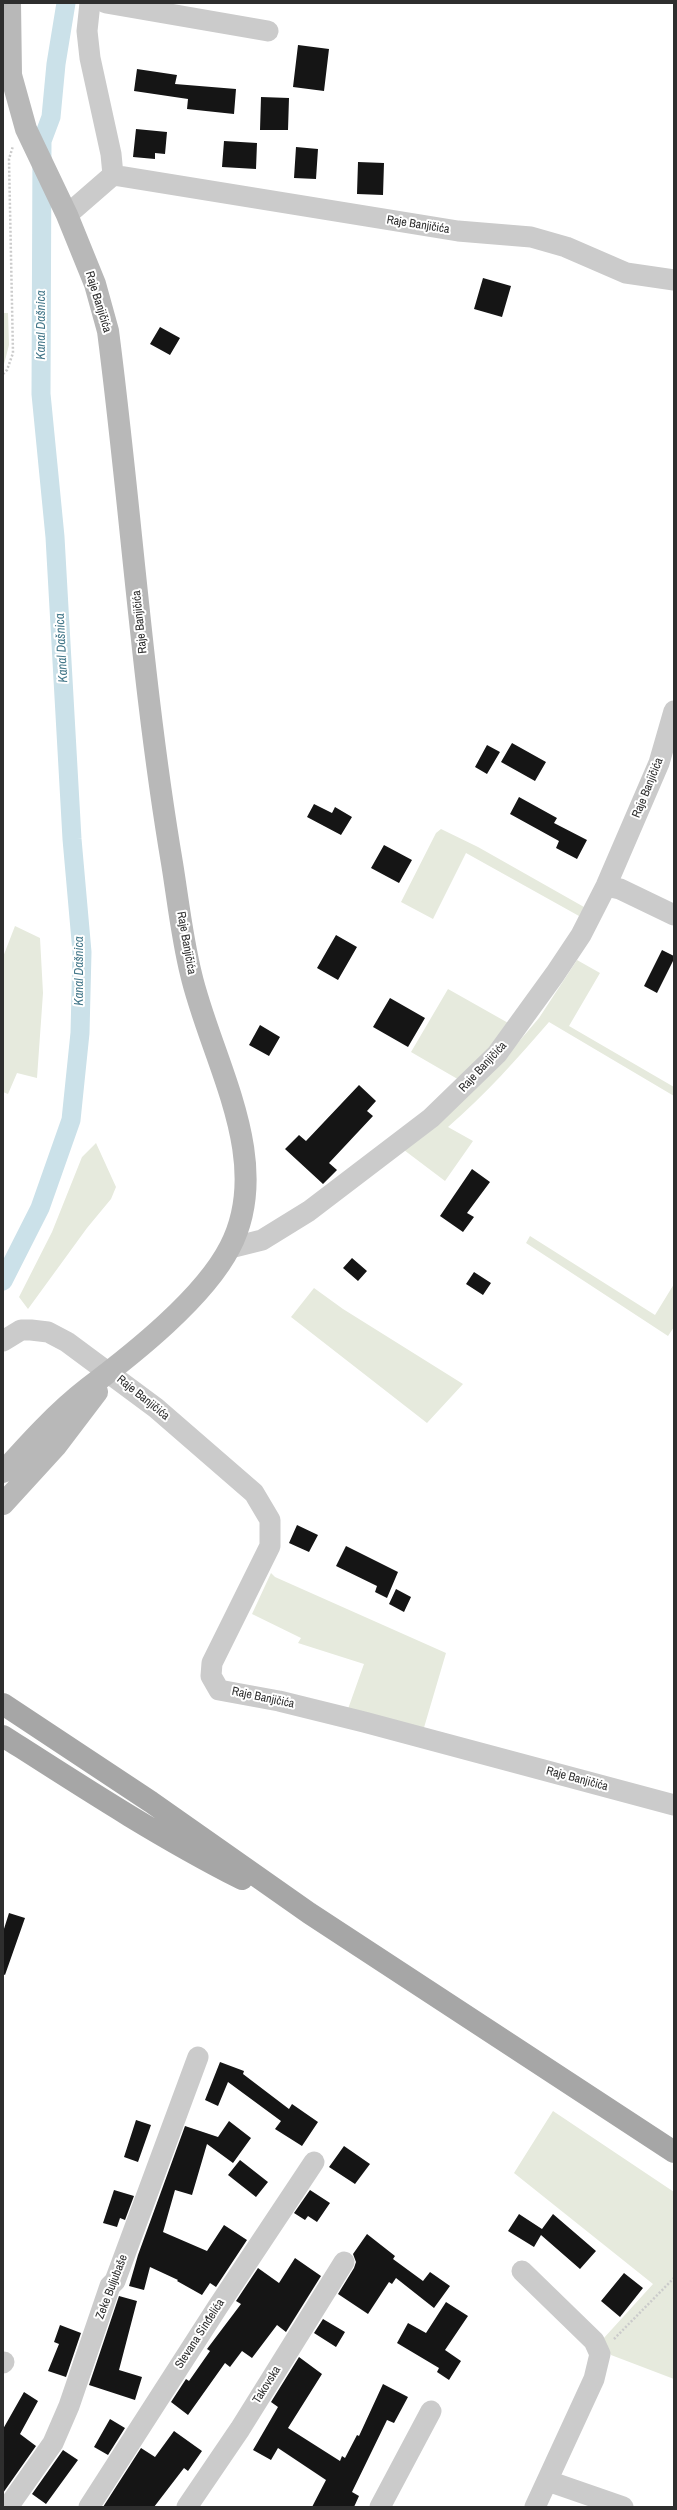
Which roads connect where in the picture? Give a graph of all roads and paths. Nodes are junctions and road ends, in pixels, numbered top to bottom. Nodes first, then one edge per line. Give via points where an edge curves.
1 (10, 3) edge
2 (98, 4) edge
3 (268, 32) dead end
4 (25, 124) junction
5 (113, 175) junction
6 (64, 206) junction
7 (674, 280) edge
8 (3, 374) edge
9 (674, 711) edge
10 (606, 886) junction
11 (674, 915) edge
12 (230, 1248) junction
13 (3, 1341) edge
14 (111, 1373) junction
15 (3, 1472) edge
16 (3, 1504) edge
17 (3, 1704) edge
18 (3, 1736) edge
19 (674, 1805) edge
20 (309, 1913) junction
21 (198, 2057) dead end
22 (674, 2152) edge
23 (314, 2162) dead end
24 (344, 2262) dead end
25 (522, 2270) dead end
26 (674, 2278) edge
27 (600, 2354) junction
28 (431, 2411) dead end
29 (548, 2481) junction
30 (8, 2507) edge
31 (89, 2507) edge
32 (187, 2507) edge
33 (380, 2507) edge
34 (535, 2507) edge
35 (623, 2507) edge

1 - 4 main road, Raje Banjičića via 11,75
2 - 3 street
2 - 5 street via 88,30 90,58 110,147
4 - 6 main road, Raje Banjičića
4 - 8 path via 8,159 13,353 8,370
5 - 6 street
5 - 7 street, Raje Banjičića via 458,231 531,237 566,247 626,274
6 - 12 main road, Raje Banjičića via 95,284 108,331 155,761 191,975 236,1119 247,1165 244,1210
9 - 10 street, Raje Banjičića via 659,763
10 - 11 street via 620,889
10 - 12 street, Raje Banjičića via 580,934 530,1012 497,1054 463,1089 431,1118 309,1211 262,1240
12 - 14 main road, Raje Banjičića via 198,1292
13 - 14 street, Raje Banjičića via 21,1330 48,1332
14 - 15 main road via 66,1407
14 - 16 main road via 56,1446
14 - 19 street, Raje Banjičića via 254,1493 270,1520 270,1546 212,1663 211,1676 219,1690 279,1701 364,1722
17 - 20 main road via 157,1806
18 - 20 main road via 202,1859
20 - 22 main road
21 - 30 street, Zeke Buljubaše via 53,2443
23 - 31 street, Stevana Sinđelića
24 - 32 street, Takovska via 240,2429
25 - 27 street via 594,2340
26 - 27 path
27 - 29 street via 594,2379
28 - 33 street
29 - 34 street
29 - 35 street

